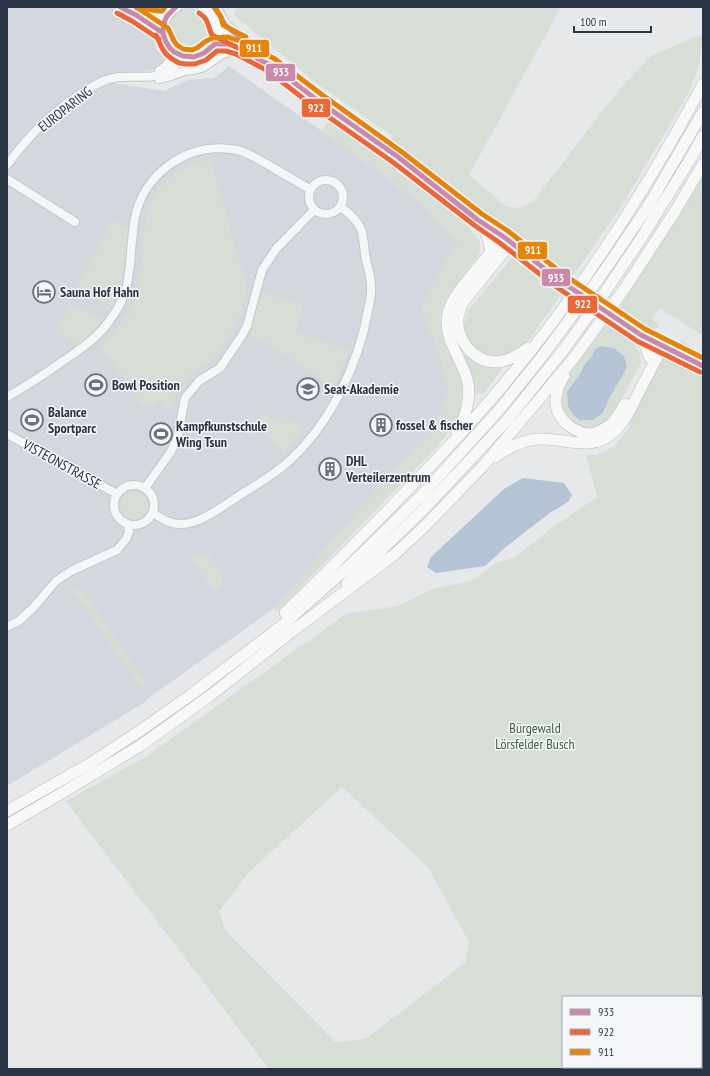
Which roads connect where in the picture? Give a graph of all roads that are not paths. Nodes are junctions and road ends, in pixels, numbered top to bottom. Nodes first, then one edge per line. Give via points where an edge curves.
1 (120, 7) edge
2 (176, 7) edge
3 (203, 7) edge
4 (214, 7) edge
5 (136, 15) junction
6 (166, 18) junction
7 (217, 30) junction
8 (163, 33) junction
9 (212, 45) junction
10 (251, 48) junction
11 (173, 52) junction
12 (185, 57) junction
13 (267, 64) junction
14 (136, 76) junction
15 (703, 78) edge
16 (701, 89) edge
17 (703, 112) edge
18 (703, 136) edge
19 (9, 160) edge
20 (703, 164) edge
21 (7, 179) edge
22 (311, 190) junction
23 (341, 207) junction
24 (314, 210) junction
25 (478, 220) junction
26 (75, 222) dead end
27 (507, 240) junction
28 (491, 252) junction
29 (641, 335) junction
30 (541, 337) junction
31 (660, 345) junction
32 (650, 358) junction
33 (573, 359) junction
34 (703, 366) edge
35 (7, 397) edge
36 (7, 434) edge
37 (452, 442) junction
38 (483, 466) junction
39 (145, 488) junction
40 (117, 494) junction
41 (153, 513) junction
42 (128, 525) junction
43 (7, 627) edge
44 (291, 632) junction
45 (242, 656) junction
46 (7, 811) edge
47 (7, 825) edge

1 - 5 street
2 - 6 main road
3 - 7 main road via 213,16
4 - 10 main road via 226,26
5 - 6 street
5 - 8 street
6 - 8 main road
7 - 9 main road
7 - 10 main road
8 - 11 main road via 164,40
9 - 12 main road via 200,55
9 - 13 main road via 238,47
10 - 13 main road via 266,59
11 - 12 main road
11 - 14 street via 166,67 158,72
12 - 14 street via 169,71 148,77
13 - 14 street via 230,52 220,55 204,67 164,78 148,79
13 - 25 main road via 398,157
14 - 19 street, EUROPARING via 110,78 76,97 41,125
15 - 16 highway
16 - 30 highway via 620,225
17 - 45 highway via 647,208 609,264 540,359 499,410 421,496 348,567 284,624
18 - 44 highway via 666,200 599,301 565,348 508,418 423,510 357,574
20 - 33 highway via 624,288
21 - 26 street
22 - 23 street via 314,185 324,180 335,182 340,186 344,196
22 - 24 street via 309,200
22 - 35 street via 252,155 231,149 195,152 169,164 148,185 138,205 134,219 129,276 124,295 112,318 88,344
23 - 24 street via 328,215
23 - 41 street via 353,217 361,229 371,297 366,326 353,365 323,422 288,463 209,514 191,523 181,524 169,522
24 - 39 street via 276,249 262,270 247,326 220,368 198,381 185,398 177,440
25 - 27 main road
25 - 28 highway via 488,237
27 - 28 highway
27 - 29 main road, bridge
27 - 30 highway via 464,301 458,318 460,332 473,353 493,362 514,358
28 - 37 highway via 460,289 448,311 447,331 468,382 465,415
29 - 31 main road
29 - 32 highway
30 - 37 highway via 514,372
31 - 32 highway
31 - 34 main road
31 - 38 highway via 623,423 613,434 590,444 539,438 525,441 505,450
32 - 33 highway via 618,416 610,426 592,434 571,428 563,420 556,405 560,382
33 - 38 highway
36 - 40 street, VISTEONSTRASSE
37 - 45 highway
38 - 44 highway via 395,554
39 - 40 street, VISTEONSTRASSE via 127,486
39 - 41 street via 154,502
40 - 42 street, VISTEONSTRASSE via 115,512 118,518
41 - 42 street via 140,525
42 - 43 street via 126,539 117,550 71,570 56,581 34,608
44 - 47 highway via 211,695 140,746
45 - 46 highway via 141,730 89,764

